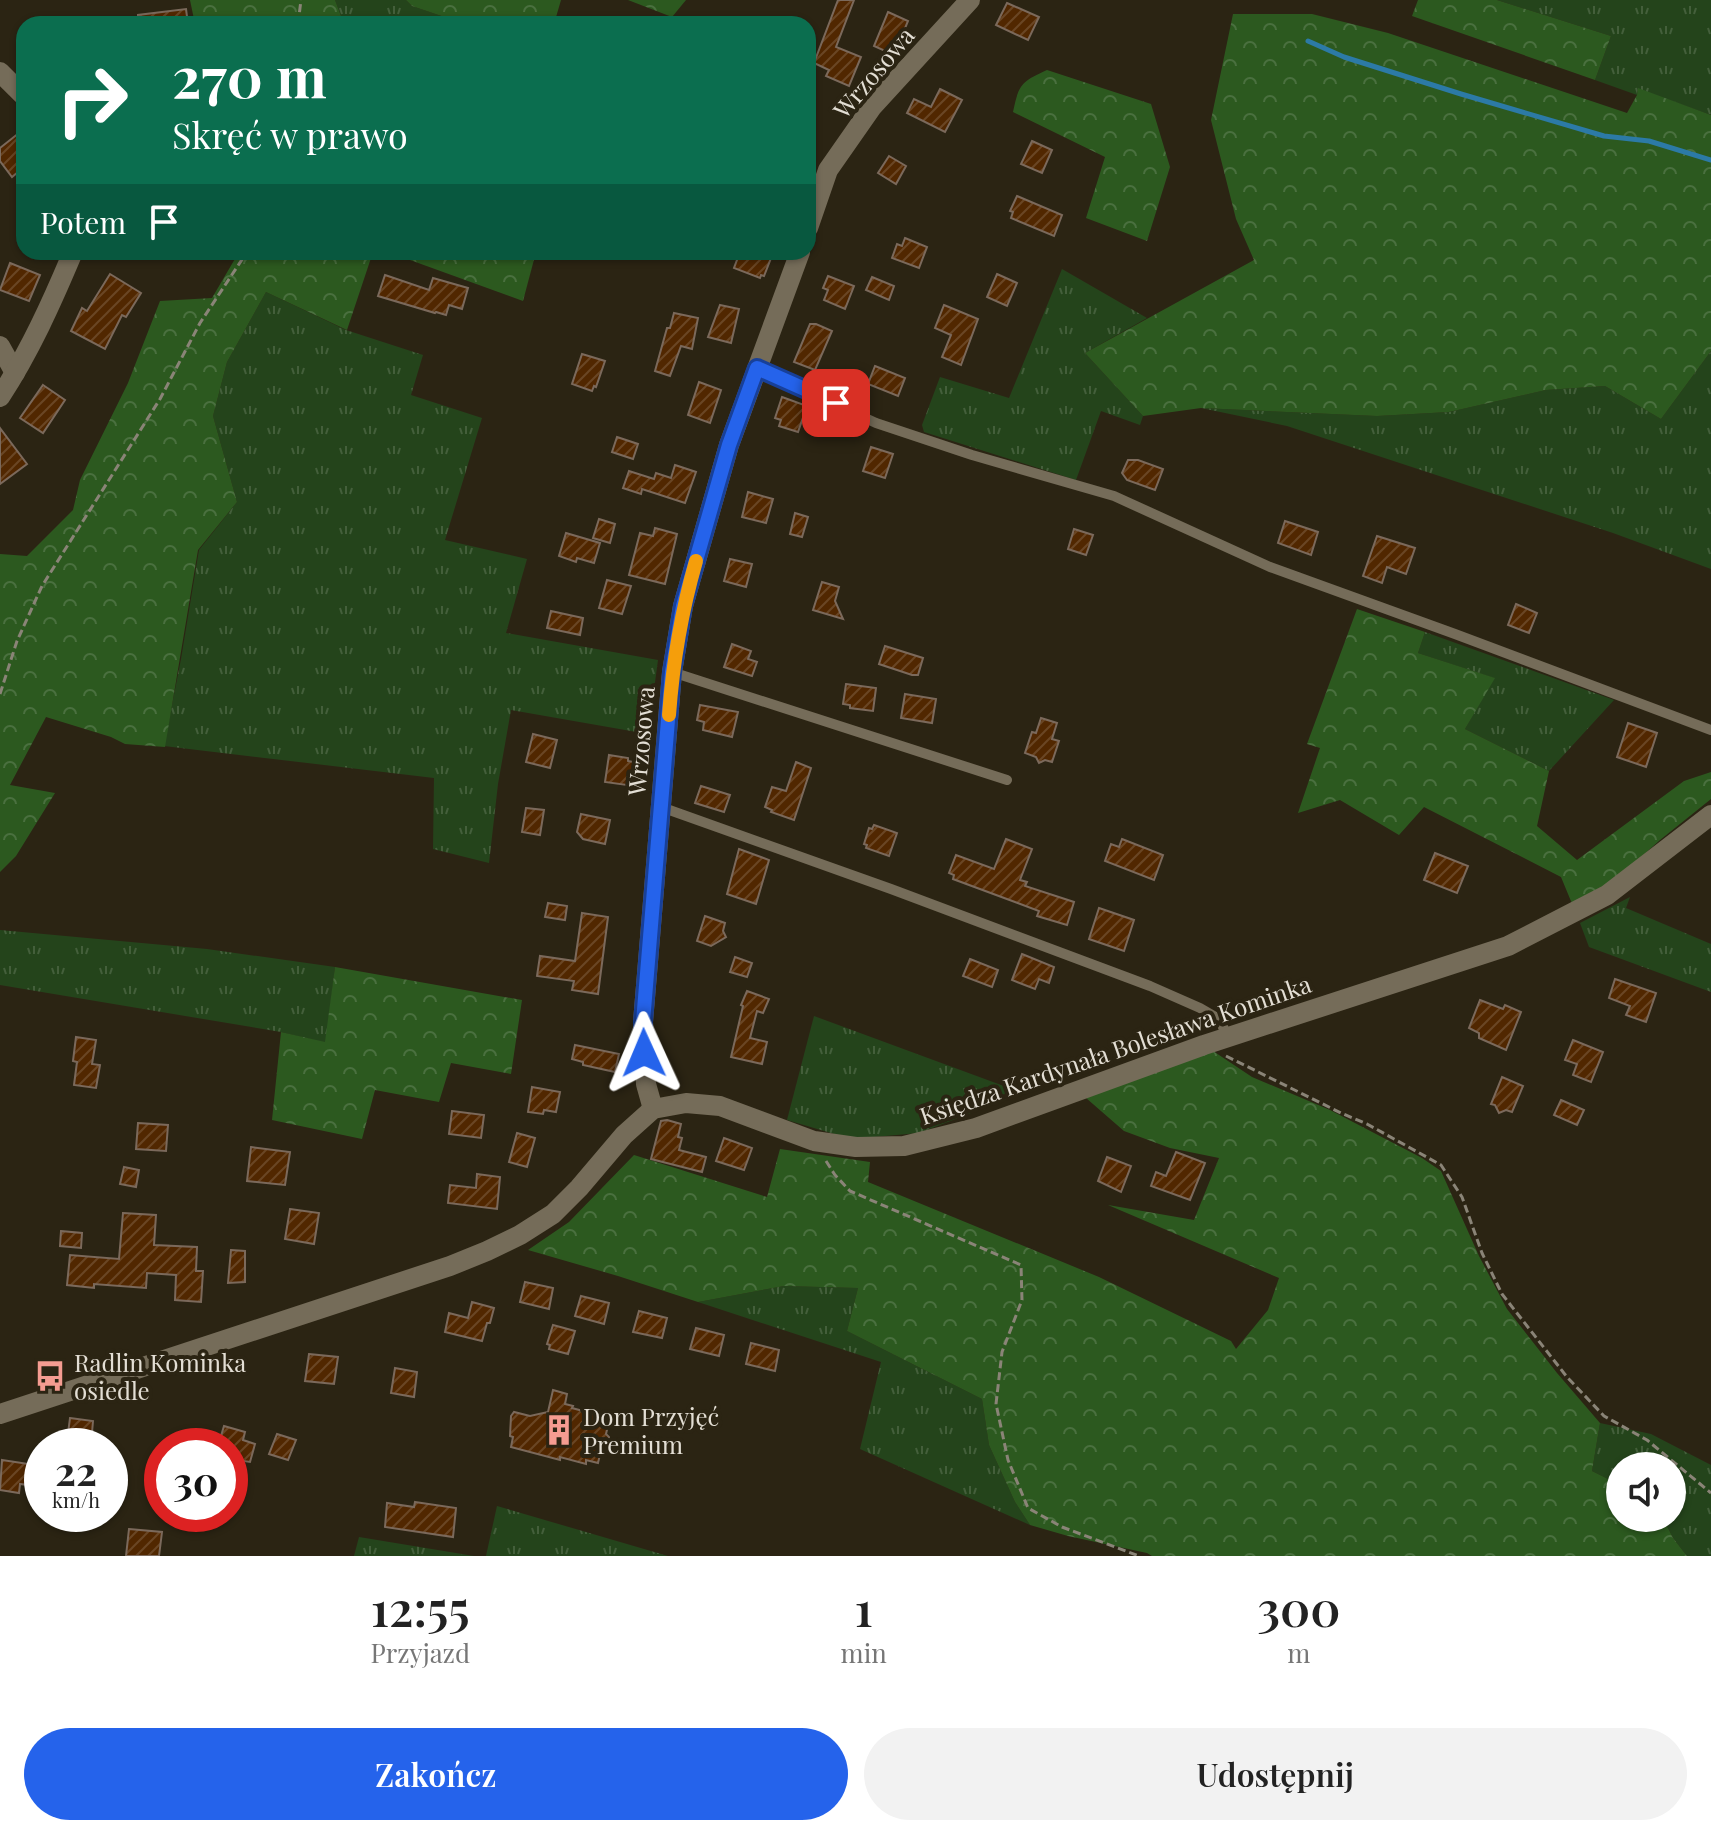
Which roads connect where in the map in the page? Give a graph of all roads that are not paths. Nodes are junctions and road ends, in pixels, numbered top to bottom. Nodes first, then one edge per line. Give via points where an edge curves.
1 (970, 0) edge
2 (0, 72) edge
3 (16, 88) edge
4 (816, 205) edge
5 (70, 260) edge
6 (797, 260) edge
7 (0, 346) edge
8 (757, 368) junction
9 (15, 373) junction
10 (0, 397) edge
11 (672, 672) junction
12 (1711, 730) edge
13 (1007, 780) dead end
14 (661, 807) junction
15 (1711, 815) edge
16 (1228, 1037) junction
17 (653, 1109) junction
18 (0, 1414) edge

1 - 4 street, Wrzosowa via 872,107 828,170
2 - 3 street
5 - 9 street
6 - 8 street, Wrzosowa
7 - 9 street
8 - 11 street, Wrzosowa via 683,606
8 - 12 lane via 876,423 1114,496 1270,567
9 - 10 street
11 - 13 lane
11 - 14 street, Wrzosowa
14 - 16 lane via 1150,986 1219,1019
14 - 17 street, Wrzosowa via 643,1022 646,1084
15 - 16 street, Księdza Kardynała Bolesława Kominka via 1607,895 1508,946
16 - 17 street, Księdza Kardynała Bolesława Kominka via 976,1128 904,1146 814,1141 720,1106 686,1103
17 - 18 street via 553,1214 487,1251

